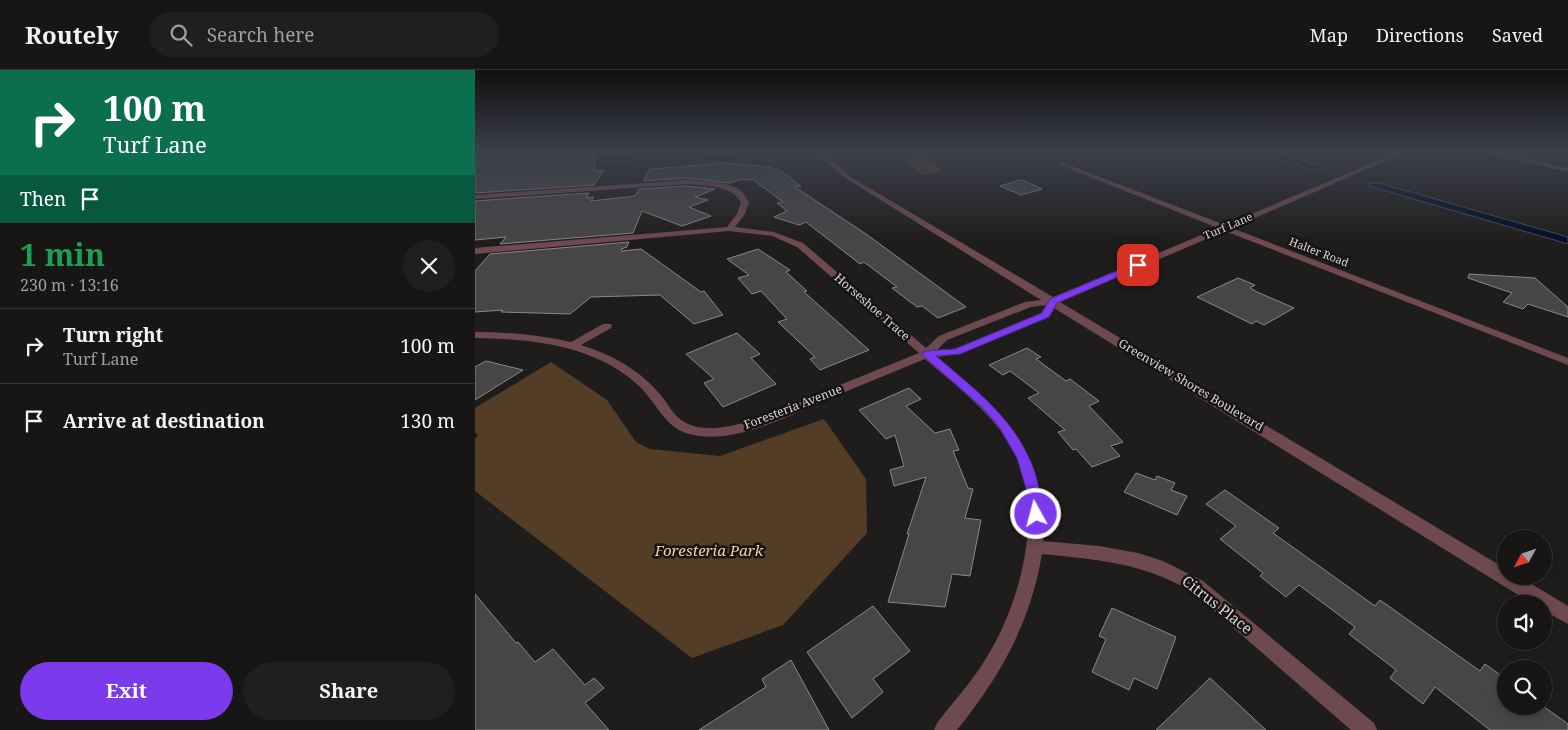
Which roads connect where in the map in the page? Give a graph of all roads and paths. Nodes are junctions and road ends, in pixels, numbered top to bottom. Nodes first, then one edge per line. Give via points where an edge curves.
1 (661, 183) edge
2 (688, 183) edge
3 (857, 183) edge
4 (1110, 183) edge
5 (1331, 183) edge
6 (475, 197) edge
7 (1225, 228) junction
8 (729, 229) junction
9 (475, 251) edge
10 (1053, 301) junction
11 (607, 326) dead end
12 (475, 335) edge
13 (572, 346) junction
14 (926, 354) junction
15 (1568, 362) edge
16 (1035, 548) junction
17 (1568, 616) edge
18 (944, 730) edge
19 (1367, 730) edge

1 - 6 street
2 - 8 street via 712,184 739,193 745,202 741,214
3 - 10 street, Greenview Shores Boulevard
4 - 7 street, Halter Road
5 - 7 street, Turf Lane
7 - 10 street, Turf Lane
7 - 15 street, Halter Road
8 - 9 street, Horseshoe Trace
8 - 14 street, Horseshoe Trace via 768,232 791,240
10 - 14 street, Turf Lane via 1029,304 943,338
10 - 14 street, Turf Lane via 1045,315 956,352
10 - 17 street, Greenview Shores Boulevard
11 - 13 street
12 - 13 street, Foresteria Avenue via 530,338
13 - 14 street, Foresteria Avenue via 619,366 641,381 673,421 681,426 717,432 761,422
14 - 16 street, Horseshoe Trace via 987,406 1017,446 1032,485 1036,514
16 - 18 street, Horseshoe Trace via 1027,588 1012,627 976,691
16 - 19 street, Citrus Place via 1131,557 1181,576 1197,586

